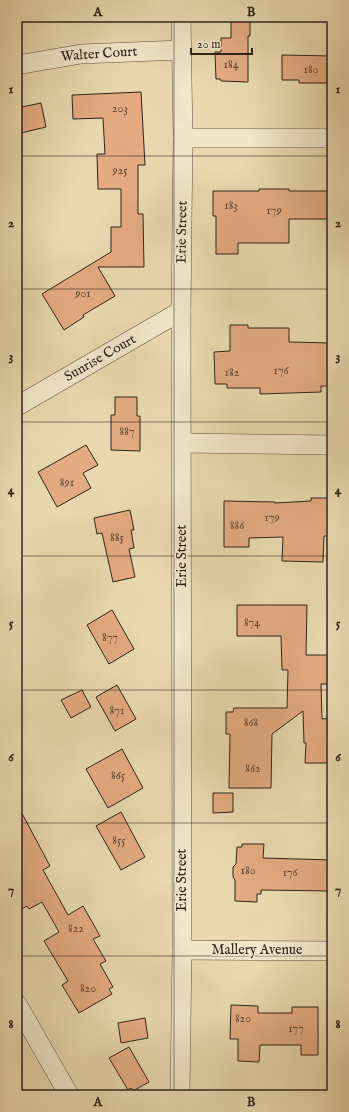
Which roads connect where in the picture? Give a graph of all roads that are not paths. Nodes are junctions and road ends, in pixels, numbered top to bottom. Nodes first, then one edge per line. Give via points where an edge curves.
1 (182, 17) edge
2 (181, 50) junction
3 (17, 64) edge
4 (184, 138) junction
5 (332, 138) edge
6 (181, 311) junction
7 (19, 405) dead end
8 (182, 443) junction
9 (332, 445) edge
10 (182, 950) junction
11 (332, 951) edge
12 (17, 1004) edge
13 (69, 1095) edge
14 (180, 1095) edge

1 - 2 street, Erie Street
2 - 3 street, Walter Court via 81,54
2 - 4 street, Erie Street
4 - 5 street
4 - 6 street, Erie Street
6 - 7 street, Sunrise Court
6 - 8 street, Erie Street
8 - 9 street
8 - 10 street, Erie Street
10 - 11 street, Mallery Avenue
10 - 14 street, Erie Street
12 - 13 street

